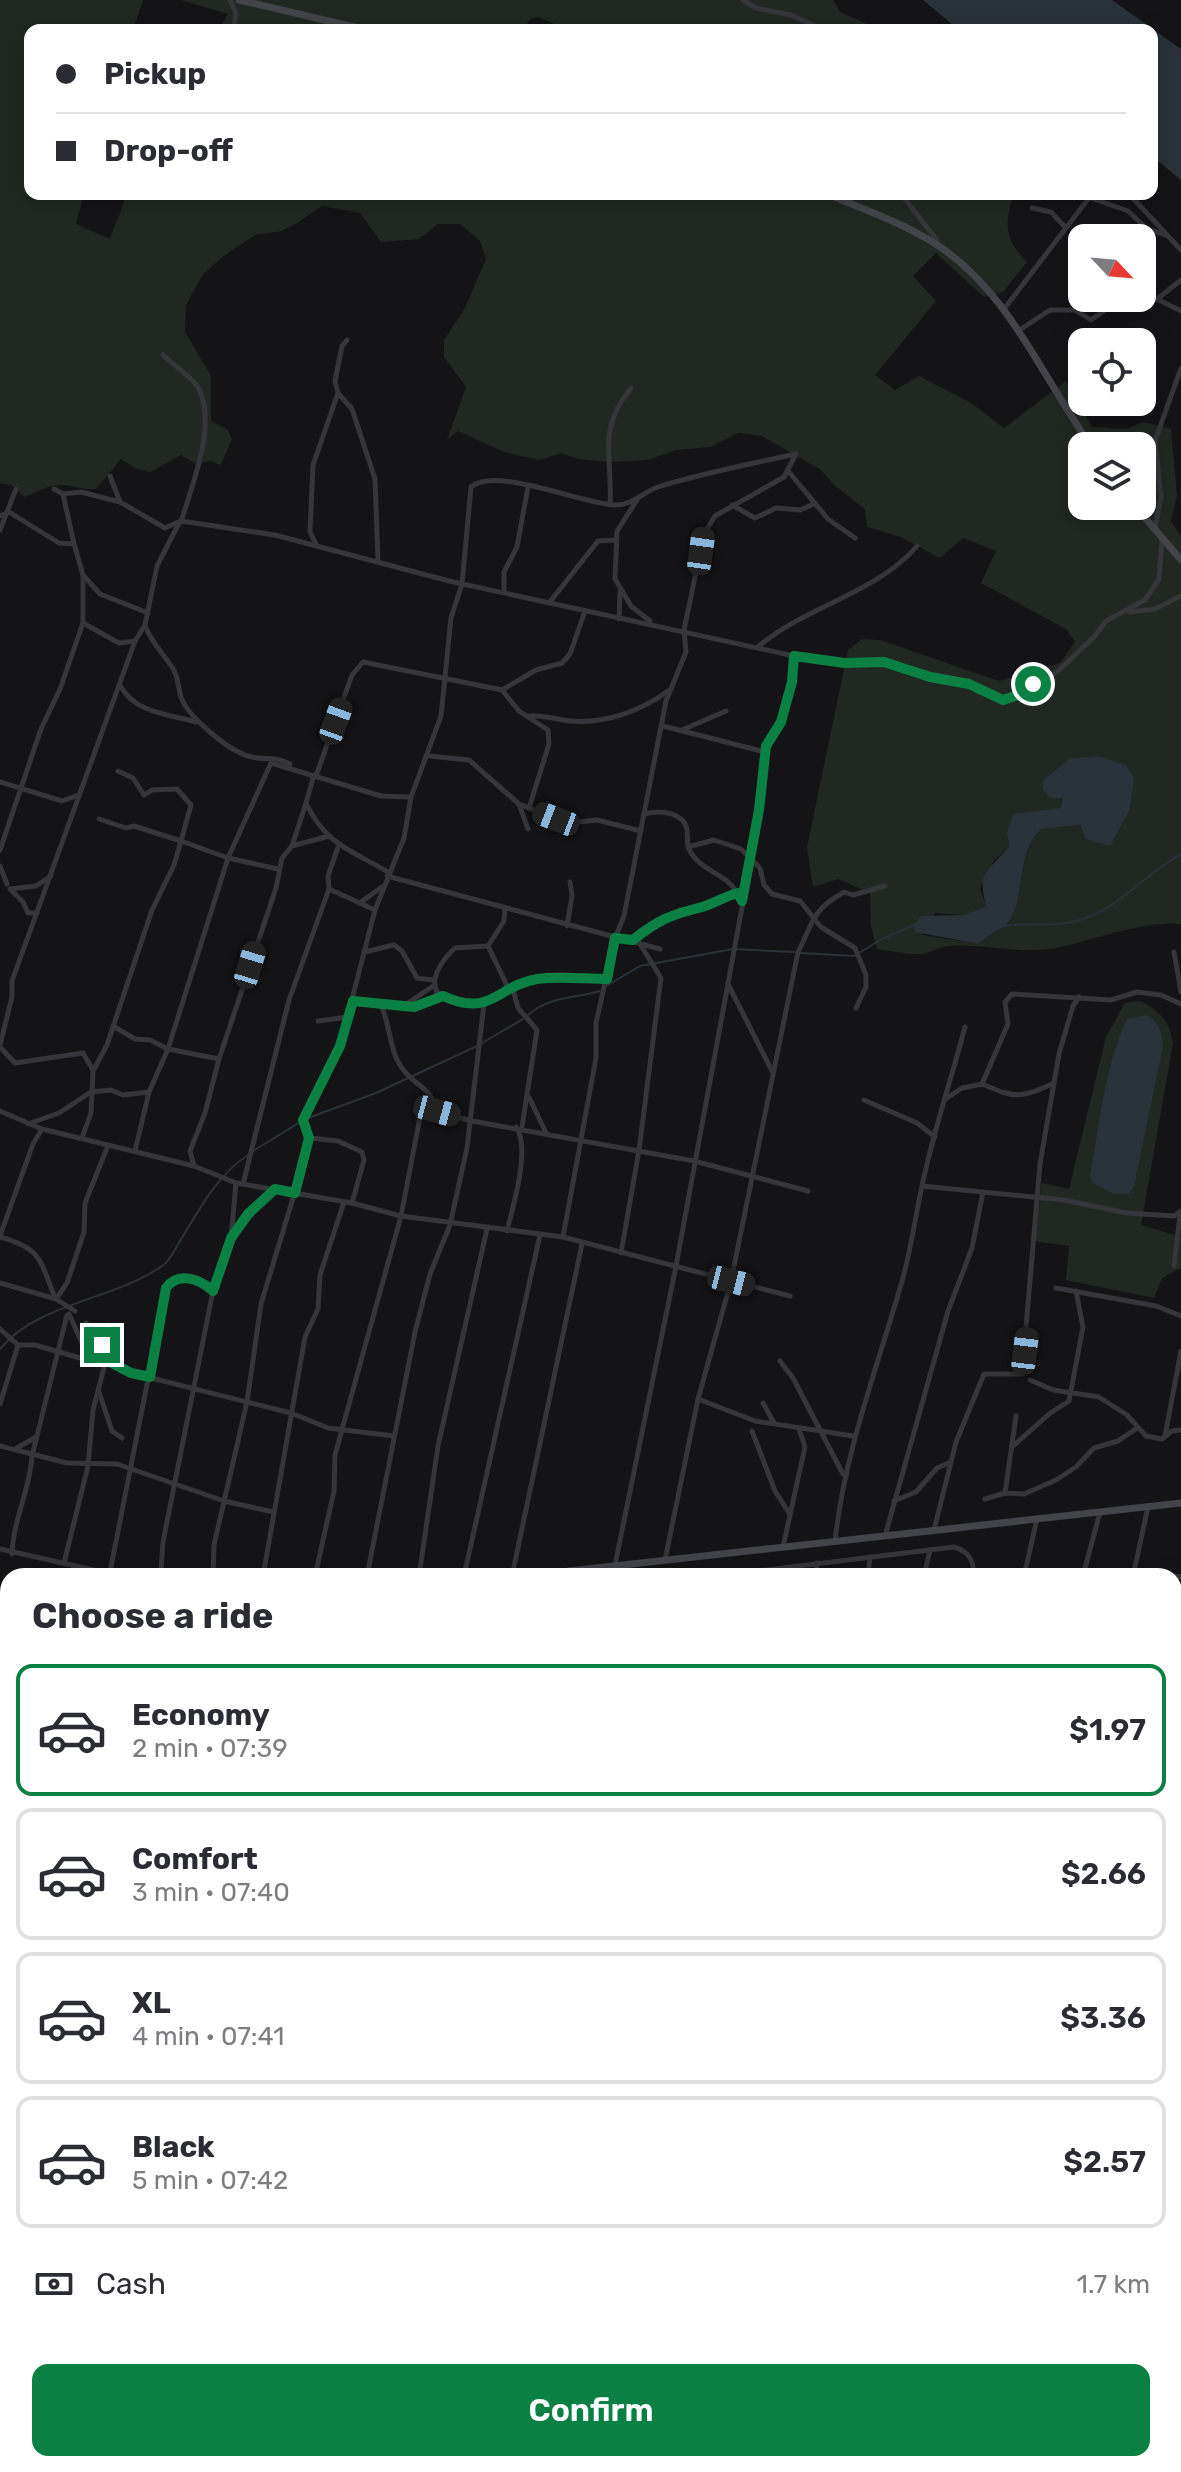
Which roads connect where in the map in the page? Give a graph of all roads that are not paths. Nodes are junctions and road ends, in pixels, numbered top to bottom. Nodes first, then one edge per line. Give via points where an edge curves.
1 (230, 0) edge
2 (239, 0) edge
3 (743, 0) edge
4 (235, 24) edge
5 (341, 24) edge
6 (811, 24) edge
7 (840, 200) edge
8 (906, 200) edge
9 (1089, 200) edge
10 (1102, 200) edge
11 (1134, 200) edge
12 (1032, 208) dead end
13 (1066, 228) junction
14 (1165, 235) junction
15 (937, 240) dead end
16 (1181, 250) edge
17 (1181, 280) edge
18 (1157, 299) junction
19 (1004, 309) junction
20 (1181, 311) edge
21 (1018, 331) junction
22 (347, 340) dead end
23 (163, 355) dead end
24 (1181, 368) edge
25 (631, 388) dead end
26 (338, 393) junction
27 (1082, 432) edge
28 (789, 472) junction
29 (110, 476) dead end
30 (528, 487) junction
31 (16, 489) dead end
32 (54, 489) dead end
33 (63, 494) junction
34 (637, 499) junction
35 (120, 502) junction
36 (814, 504) junction
37 (610, 505) junction
38 (732, 505) junction
39 (9, 512) junction
40 (0, 516) edge
41 (1147, 520) edge
42 (181, 522) junction
43 (1155, 529) junction
44 (0, 530) edge
45 (855, 538) dead end
46 (1162, 538) junction
47 (616, 540) junction
48 (74, 544) junction
49 (317, 545) junction
50 (917, 546) dead end
51 (1181, 560) edge
52 (378, 561) junction
53 (83, 575) junction
54 (462, 584) junction
55 (504, 592) junction
56 (620, 592) junction
57 (1181, 596) edge
58 (549, 603) junction
59 (585, 611) junction
60 (1128, 612) junction
61 (148, 613) junction
62 (619, 619) junction
63 (83, 623) junction
64 (653, 624) junction
65 (145, 625) junction
66 (684, 630) junction
67 (135, 641) junction
68 (759, 646) junction
69 (794, 656) junction
70 (442, 680) junction
71 (120, 687) junction
72 (502, 690) junction
73 (669, 691) junction
74 (726, 711) dead end
75 (527, 716) junction
76 (197, 723) junction
77 (663, 726) junction
78 (682, 730) junction
79 (761, 751) dead end
80 (429, 756) junction
81 (118, 771) dead end
82 (316, 776) junction
83 (0, 782) edge
84 (21, 790) junction
85 (80, 795) junction
86 (411, 797) junction
87 (306, 803) junction
88 (519, 804) junction
89 (529, 808) junction
90 (644, 814) junction
91 (99, 819) dead end
92 (528, 829) dead end
93 (641, 831) junction
94 (329, 836) junction
95 (181, 841) junction
96 (292, 846) junction
97 (338, 847) junction
98 (688, 847) junction
99 (0, 850) edge
100 (751, 856) junction
101 (228, 858) junction
102 (0, 866) edge
103 (278, 869) junction
104 (388, 874) junction
105 (52, 876) junction
106 (570, 882) dead end
107 (384, 884) junction
108 (6, 885) edge
109 (885, 886) dead end
110 (329, 889) junction
111 (738, 893) junction
112 (742, 901) junction
113 (360, 902) junction
114 (505, 908) junction
115 (375, 910) junction
116 (37, 913) junction
117 (811, 918) junction
118 (567, 926) junction
119 (615, 938) junction
120 (633, 940) junction
121 (640, 944) junction
122 (488, 946) junction
123 (660, 949) dead end
124 (364, 952) junction
125 (1174, 952) dead end
126 (607, 979) junction
127 (434, 983) junction
128 (727, 983) junction
129 (511, 990) junction
130 (1181, 992) edge
131 (443, 996) junction
132 (1079, 997) junction
133 (353, 1001) junction
134 (380, 1002) junction
135 (484, 1004) junction
136 (1181, 1004) edge
137 (403, 1006) junction
138 (856, 1008) dead end
139 (348, 1017) junction
140 (318, 1021) dead end
141 (113, 1026) junction
142 (965, 1027) dead end
143 (0, 1046) edge
144 (168, 1049) junction
145 (219, 1059) junction
146 (93, 1071) junction
147 (773, 1072) junction
148 (1054, 1083) junction
149 (982, 1084) junction
150 (91, 1092) junction
151 (149, 1092) junction
152 (529, 1096) junction
153 (946, 1098) junction
154 (864, 1100) dead end
155 (0, 1111) edge
156 (437, 1111) junction
157 (472, 1121) junction
158 (27, 1125) junction
159 (518, 1127) junction
160 (42, 1129) junction
161 (546, 1133) junction
162 (82, 1138) junction
163 (309, 1138) junction
164 (935, 1138) junction
165 (579, 1140) junction
166 (107, 1148) junction
167 (639, 1150) junction
168 (135, 1151) junction
169 (694, 1161) junction
170 (194, 1166) junction
171 (752, 1176) junction
172 (240, 1183) junction
173 (922, 1186) junction
174 (275, 1189) junction
175 (808, 1191) dead end
176 (983, 1192) junction
177 (295, 1193) junction
178 (1036, 1198) junction
179 (344, 1202) junction
180 (352, 1203) junction
181 (1181, 1212) edge
182 (401, 1216) junction
183 (450, 1225) junction
184 (487, 1229) junction
185 (507, 1231) junction
186 (540, 1235) junction
187 (0, 1237) edge
188 (563, 1237) junction
189 (231, 1238) junction
190 (582, 1244) junction
191 (621, 1253) junction
192 (676, 1266) junction
193 (1174, 1266) dead end
194 (731, 1281) junction
195 (0, 1283) edge
196 (1056, 1288) dead end
197 (213, 1291) junction
198 (1076, 1291) junction
199 (790, 1296) dead end
200 (56, 1299) junction
201 (70, 1313) junction
202 (1181, 1316) edge
203 (86, 1323) dead end
204 (109, 1325) dead end
205 (0, 1329) edge
206 (18, 1345) junction
207 (106, 1351) junction
208 (1181, 1351) edge
209 (58, 1353) junction
210 (106, 1360) junction
211 (90, 1361) junction
212 (780, 1361) dead end
213 (150, 1377) junction
214 (1030, 1380) dead end
215 (194, 1390) junction
216 (99, 1391) junction
217 (1071, 1391) junction
218 (698, 1399) junction
219 (247, 1402) junction
220 (763, 1403) dead end
221 (0, 1404) edge
222 (809, 1411) junction
223 (291, 1413) junction
224 (1016, 1416) dead end
225 (775, 1424) junction
226 (1137, 1428) junction
227 (342, 1430) junction
228 (802, 1430) junction
229 (821, 1430) junction
230 (1181, 1430) edge
231 (752, 1431) dead end
232 (394, 1436) junction
233 (853, 1436) junction
234 (37, 1437) junction
235 (1165, 1437) junction
236 (122, 1438) dead end
237 (0, 1446) edge
238 (1012, 1447) junction
239 (16, 1448) junction
240 (32, 1456) junction
241 (951, 1462) junction
242 (88, 1466) junction
243 (132, 1469) junction
244 (844, 1475) junction
245 (176, 1485) junction
246 (1005, 1493) junction
247 (985, 1499) dead end
248 (224, 1501) junction
249 (894, 1502) junction
250 (1181, 1503) edge
251 (1149, 1506) junction
252 (273, 1512) junction
253 (1100, 1512) junction
254 (790, 1514) junction
255 (1037, 1519) junction
256 (934, 1530) junction
257 (885, 1536) junction
258 (835, 1541) junction
259 (783, 1547) junction
260 (0, 1549) edge
261 (930, 1550) junction
262 (12, 1554) junction
263 (870, 1557) junction
264 (665, 1560) junction
265 (64, 1563) junction
266 (817, 1563) junction
267 (615, 1565) junction
268 (90, 1568) edge
269 (111, 1568) edge
270 (161, 1568) edge
271 (213, 1568) edge
272 (264, 1568) edge
273 (317, 1568) edge
274 (369, 1568) edge
275 (420, 1568) edge
276 (466, 1568) edge
277 (514, 1568) edge
278 (597, 1568) edge
279 (793, 1568) edge
280 (817, 1568) edge
281 (869, 1568) edge
282 (926, 1568) edge
283 (972, 1568) edge
284 (1026, 1568) edge
285 (1085, 1568) edge
286 (1135, 1568) edge

1 - 4 street
2 - 5 main road
3 - 6 street
7 - 19 main road via 932,242 977,278
8 - 15 street
9 - 13 street
10 - 14 street
11 - 14 street
12 - 13 street via 1051,212
13 - 19 street
14 - 16 street
17 - 18 street
18 - 20 street
18 - 21 street via 1114,304 1091,320 1075,310 1050,310
19 - 21 main road
21 - 27 main road
22 - 26 street via 335,381
23 - 42 street via 199,387 207,416
24 - 43 street via 1155,441 1161,497
25 - 37 street via 607,433
26 - 49 street via 313,465 310,532
26 - 52 street via 352,409 375,479
28 - 34 street via 796,454 654,488
28 - 36 street
28 - 38 street
29 - 35 street
30 - 37 street
30 - 54 street via 501,480 478,481 471,487
30 - 55 street via 517,547 504,572
31 - 39 street
32 - 33 street
33 - 35 street via 81,492
33 - 48 street
34 - 37 street
34 - 47 street via 621,521
35 - 42 street via 165,528
36 - 38 street via 800,510 776,508 755,518
36 - 45 street
38 - 66 street via 715,516 704,534
39 - 40 street
39 - 44 street
39 - 48 street via 59,543
41 - 43 main road
42 - 49 street via 214,523
42 - 61 street via 157,566
43 - 46 main road
46 - 51 main road
46 - 60 street via 1159,579 1145,600
47 - 56 street via 614,568
47 - 58 street via 598,541
48 - 53 street
49 - 52 street
50 - 68 street via 876,581 796,617
52 - 54 street
53 - 61 street via 100,594
53 - 63 street
54 - 55 street
54 - 70 street
55 - 58 street
56 - 62 street
56 - 64 street
57 - 60 street via 1155,609
58 - 59 street
59 - 62 street
59 - 72 street via 562,663 536,670
60 - 69 street via 1111,617 1065,665 1011,699 884,662
61 - 65 street
62 - 64 street
63 - 67 street via 119,643
63 - 84 street
64 - 66 street
65 - 67 street
65 - 76 street via 154,647 174,669 182,699
66 - 68 street
66 - 73 street via 683,663
67 - 71 street
68 - 69 street
69 - 100 street via 781,722 766,746
70 - 72 street
70 - 80 street via 441,716
70 - 82 street via 363,662 352,675
71 - 76 street via 129,701
71 - 85 street
72 - 75 street
73 - 75 street via 605,720
73 - 77 street
74 - 78 street
75 - 89 street via 550,734
76 - 82 street via 252,758 274,756
77 - 78 street
77 - 90 street
78 - 79 street
80 - 86 street
80 - 88 street via 469,760
81 - 95 street via 133,778 144,795 177,789 191,805
82 - 86 street via 381,796
82 - 87 street
82 - 101 street via 271,763
83 - 84 street
84 - 85 street via 62,801
84 - 99 street
85 - 105 street
86 - 104 street via 404,838
87 - 94 street
87 - 96 street
88 - 89 street
88 - 92 street
89 - 93 street via 570,823 597,820
90 - 93 street
90 - 98 street via 661,812 681,820
91 - 95 street
93 - 119 street
94 - 96 street
94 - 97 street
95 - 101 street
95 - 141 street
96 - 103 street
97 - 104 street
97 - 110 street
98 - 100 street via 714,840
98 - 111 street
100 - 112 street
100 - 117 street via 772,894 796,899
101 - 103 street
101 - 144 street
102 - 108 street
103 - 145 street
104 - 107 street
104 - 114 street
105 - 108 street via 36,886
105 - 116 street
106 - 118 street
107 - 113 street
107 - 115 street
108 - 116 street via 28,913
109 - 117 street via 853,895 844,892
110 - 113 street
110 - 172 street via 286,1010
111 - 112 street
111 - 120 street via 680,910
112 - 128 street
113 - 115 street
114 - 118 street
114 - 122 street via 504,921
115 - 124 street
116 - 143 street via 12,981
117 - 138 street via 859,953 866,987
117 - 147 street via 790,981
118 - 119 street
119 - 120 street
119 - 126 street
120 - 121 street
121 - 123 street
121 - 167 street via 661,978
122 - 127 street via 455,948
122 - 129 street
124 - 127 street via 394,945 417,978
124 - 133 street
125 - 130 street
126 - 129 street via 534,980
126 - 165 street
127 - 131 street
127 - 137 street via 420,999
128 - 147 street
128 - 169 street
129 - 135 street
129 - 152 street via 537,1030
131 - 135 street
131 - 137 street via 422,1006
132 - 136 street via 1111,1000 1137,992
132 - 148 street
132 - 149 street via 1009,996 1008,1024
133 - 134 street
133 - 139 street
134 - 137 street
134 - 156 street via 399,1064 431,1092
135 - 157 street
139 - 140 street
139 - 163 street via 326,1080 303,1120
141 - 144 street
141 - 146 street
142 - 153 street
143 - 146 street via 15,1063 83,1053
144 - 145 street
144 - 151 street
145 - 170 street via 190,1151
146 - 150 street
147 - 171 street
148 - 149 street via 1020,1094 1000,1094
148 - 178 street
149 - 153 street
150 - 151 street
150 - 158 street
150 - 162 street via 91,1113
151 - 168 street
152 - 159 street
152 - 161 street
153 - 164 street
154 - 164 street via 926,1128
155 - 158 street
156 - 157 street
156 - 182 street via 425,1109 417,1121
157 - 159 street
157 - 183 street
158 - 160 street
159 - 161 street
159 - 185 street via 519,1173
160 - 162 street
160 - 187 street
161 - 165 street
162 - 166 street
163 - 177 street
163 - 180 street via 338,1141 362,1152
164 - 173 street
165 - 167 street
165 - 188 street
166 - 168 street
166 - 200 street via 85,1203 84,1232 67,1283
167 - 169 street
167 - 191 street
168 - 170 street
169 - 171 street
169 - 192 street
170 - 172 street
171 - 175 street
171 - 194 street
172 - 174 street
172 - 189 street
173 - 176 street
173 - 233 street via 901,1282
174 - 177 street
174 - 189 street
176 - 178 street
176 - 249 street via 972,1248 948,1311
177 - 179 street
177 - 219 street via 261,1304
178 - 181 street via 1142,1215
178 - 241 street via 1022,1374 984,1374
179 - 180 street
179 - 223 street via 322,1265 318,1309 306,1331
180 - 182 street
181 - 193 street
182 - 183 street
182 - 227 street
183 - 184 street
183 - 232 street via 430,1274
184 - 185 street
184 - 275 street via 438,1446
185 - 186 street
186 - 188 street
186 - 276 street
187 - 200 street via 29,1247 40,1257
188 - 190 street
189 - 197 street
190 - 191 street
190 - 277 street
191 - 192 street
192 - 194 street
192 - 267 street
194 - 199 street
194 - 218 street
195 - 200 street
196 - 198 street
197 - 213 street via 196,1280 171,1281
197 - 215 street
198 - 202 street
198 - 217 street via 1083,1320
200 - 201 street
201 - 209 street
201 - 211 street
203 - 207 street
204 - 207 street
205 - 206 street
206 - 209 street
206 - 221 street
207 - 210 street
208 - 235 street
209 - 211 street
209 - 234 street
210 - 211 street
210 - 213 street
210 - 216 street
212 - 222 street
213 - 215 street
213 - 243 street
214 - 217 street
215 - 219 street
215 - 245 street
216 - 236 street via 112,1431
216 - 242 street
217 - 226 street via 1099,1397
217 - 238 street via 1067,1404
218 - 225 street
218 - 264 street
219 - 223 street
219 - 248 street
220 - 225 street
222 - 228 street
222 - 229 street
223 - 227 street
223 - 252 street
224 - 238 street
225 - 228 street
226 - 235 street via 1146,1436
226 - 246 street via 1094,1448 1056,1480 1024,1494
227 - 232 street
227 - 273 street
228 - 229 street
228 - 254 street via 805,1447
229 - 233 street
229 - 244 street
230 - 235 street
231 - 254 street via 775,1491
232 - 274 street
233 - 244 street
234 - 239 street
234 - 240 street
237 - 239 street
238 - 246 street
239 - 240 street
240 - 242 street
240 - 262 street
241 - 249 street via 937,1468 916,1492
241 - 256 street
242 - 243 street
242 - 265 street
243 - 245 street
243 - 269 street
244 - 258 street
245 - 248 street
245 - 270 street
246 - 247 street
248 - 252 street
248 - 271 street
249 - 257 street
250 - 251 main road
251 - 253 main road
251 - 286 street
252 - 272 street
253 - 255 main road
253 - 285 street
254 - 259 street
255 - 256 main road
255 - 284 street
256 - 257 main road
257 - 258 main road
258 - 259 main road
259 - 264 main road
260 - 262 street
261 - 263 street
261 - 282 street
261 - 283 street via 963,1550
262 - 265 street
263 - 266 street
263 - 281 street
264 - 267 main road
265 - 268 street
266 - 279 street
266 - 280 street
267 - 278 main road

